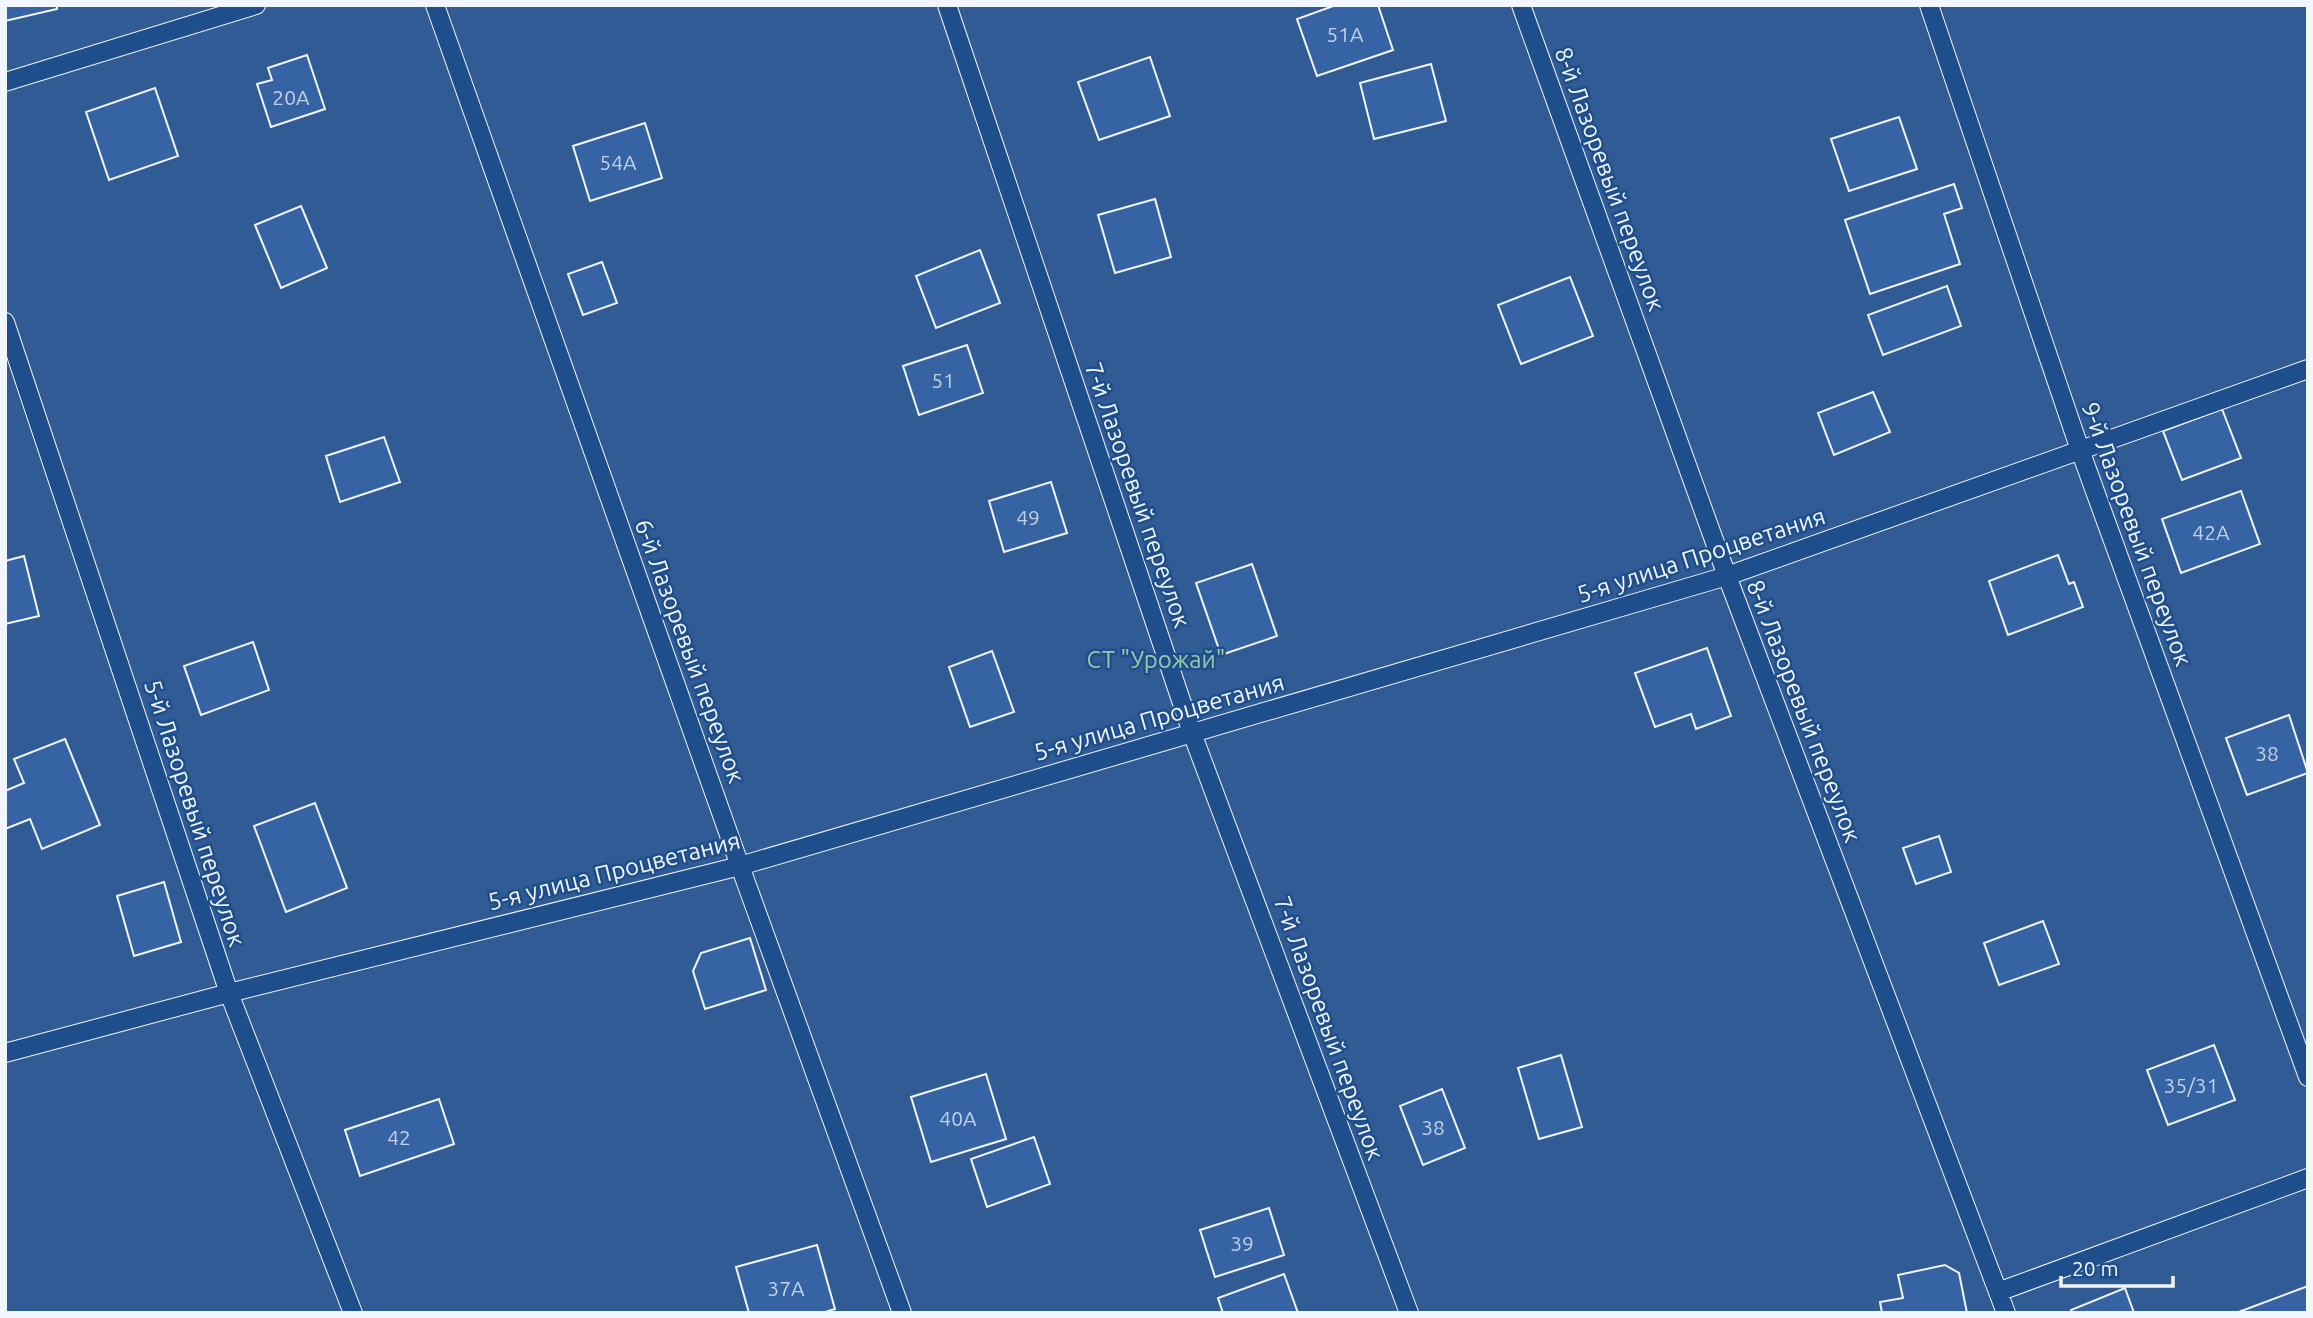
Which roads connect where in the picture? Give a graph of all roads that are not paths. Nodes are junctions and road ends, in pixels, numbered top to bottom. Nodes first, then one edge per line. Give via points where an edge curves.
1 (256, 5) edge
2 (435, 5) edge
3 (947, 5) edge
4 (1521, 5) edge
5 (1929, 5) edge
6 (5, 82) edge
7 (5, 322) edge
8 (2308, 369) edge
9 (2080, 450) junction
10 (1727, 576) junction
11 (1192, 733) junction
12 (740, 866) junction
13 (229, 993) junction
14 (5, 1053) edge
15 (2308, 1077) edge
16 (2308, 1178) edge
17 (1998, 1292) junction
18 (353, 1313) edge
19 (902, 1313) edge
20 (1409, 1313) edge
21 (2006, 1313) edge

1 - 6 lane
2 - 12 lane, 6-й Лазоревый переулок
3 - 11 lane, 7-й Лазоревый переулок
4 - 10 lane, 8-й Лазоревый переулок
5 - 9 lane, 9-й Лазоревый переулок
7 - 13 lane, 5-й Лазоревый переулок
8 - 9 lane, 5-я улица Процветания
9 - 10 lane, 5-я улица Процветания
9 - 15 lane, 9-й Лазоревый переулок
10 - 11 lane, 5-я улица Процветания
10 - 17 lane, 8-й Лазоревый переулок
11 - 12 lane, 5-я улица Процветания
11 - 20 lane, 7-й Лазоревый переулок
12 - 13 lane, 5-я улица Процветания
12 - 19 lane, 6-й Лазоревый переулок
13 - 14 lane, 5-я улица Процветания
13 - 18 lane, 5-й Лазоревый переулок
16 - 17 lane
17 - 21 lane, 8-й Лазоревый переулок

